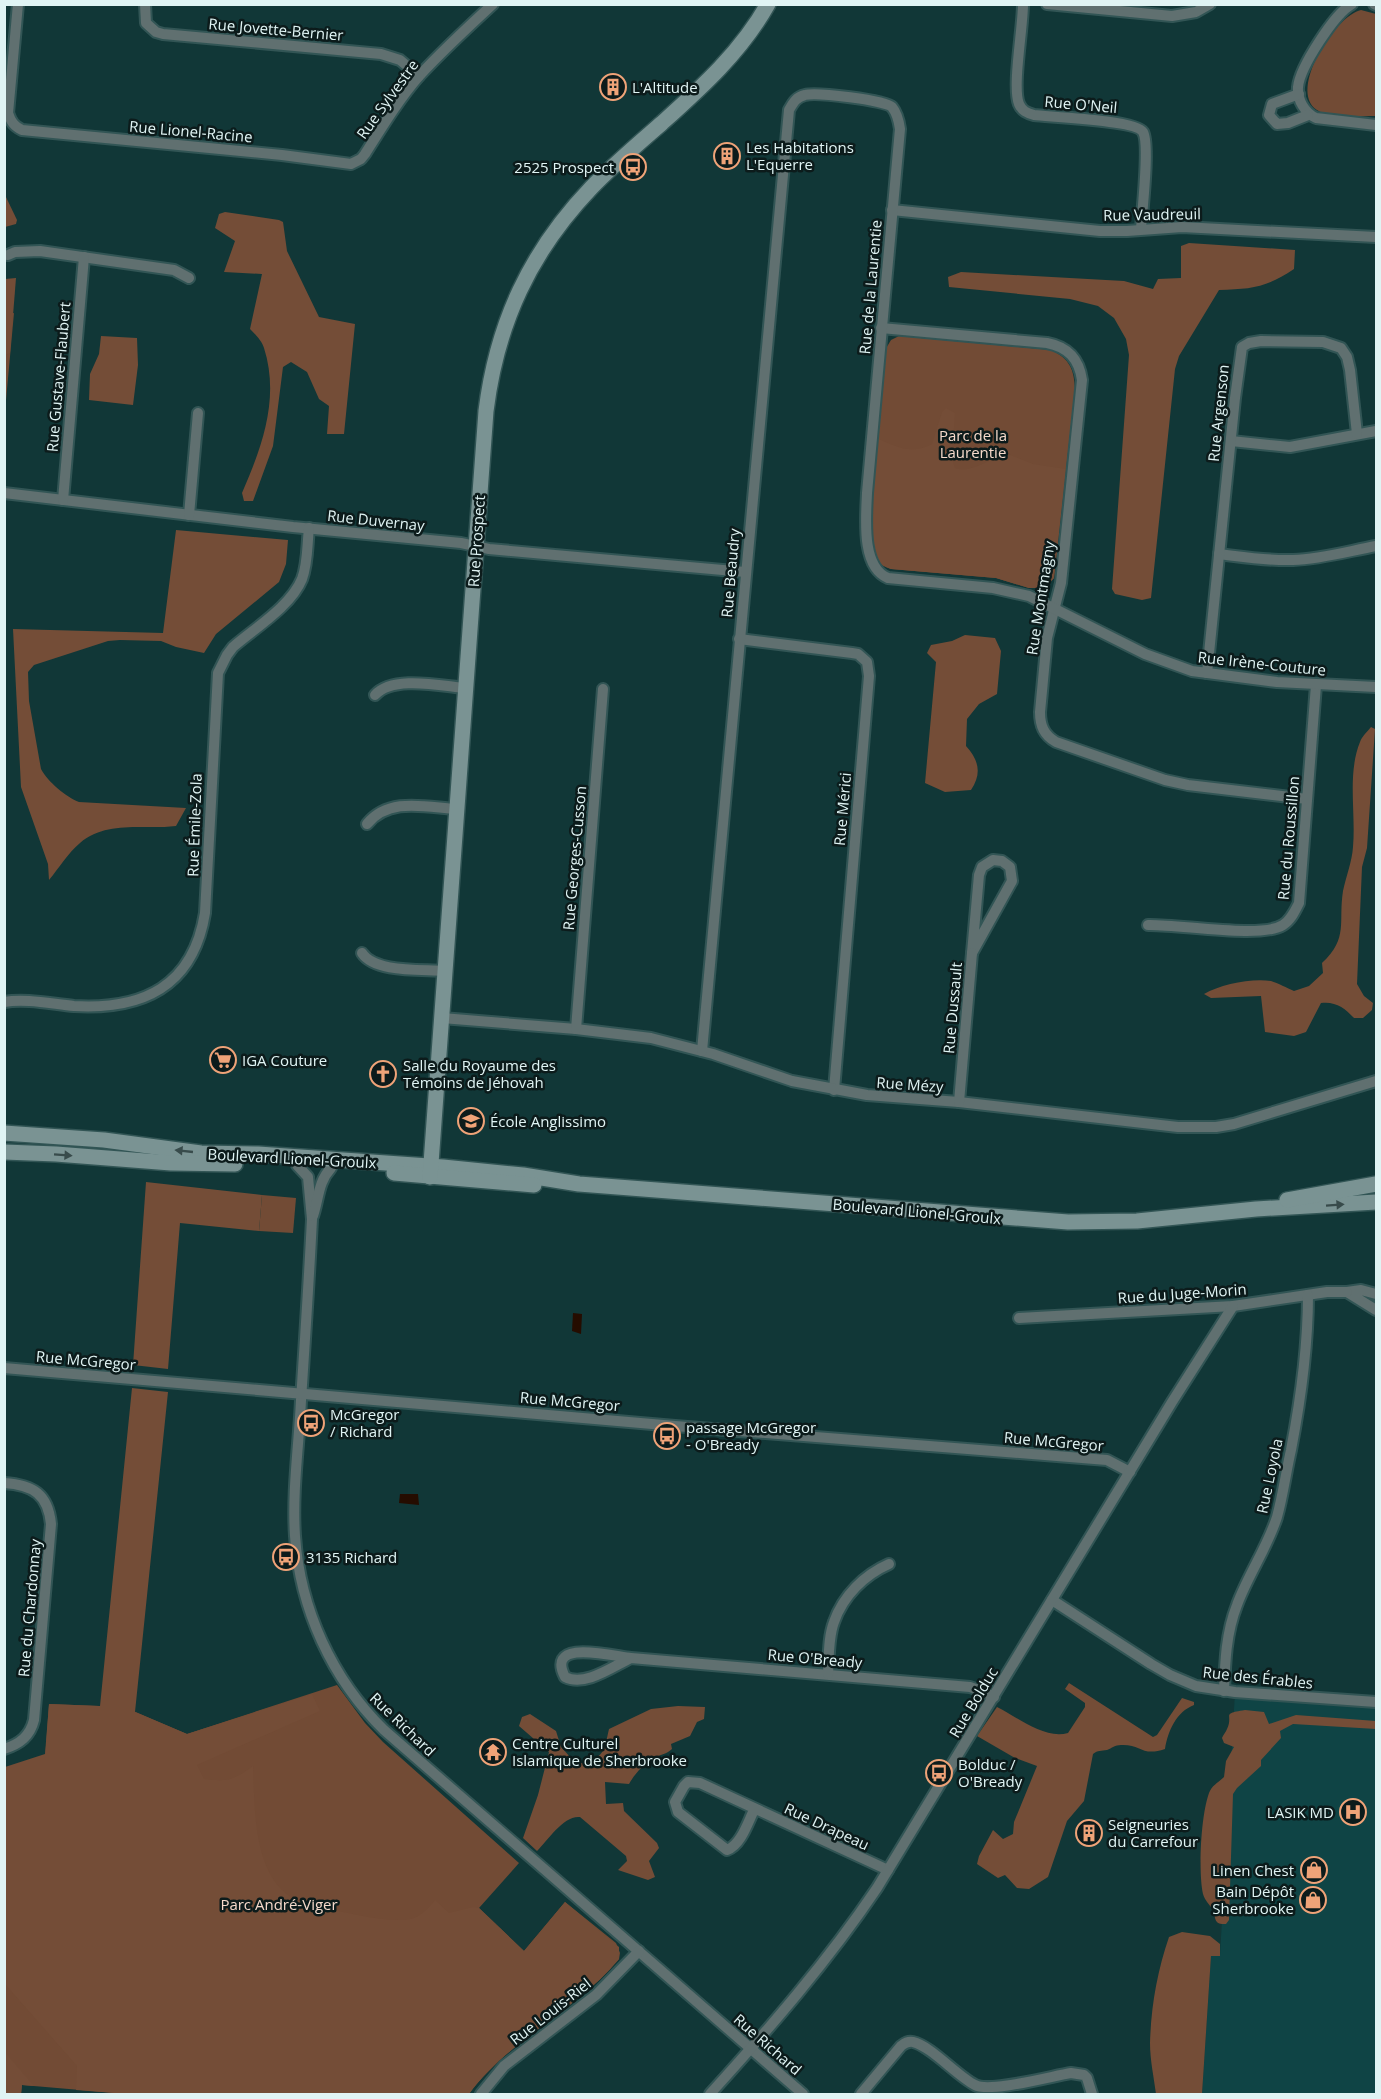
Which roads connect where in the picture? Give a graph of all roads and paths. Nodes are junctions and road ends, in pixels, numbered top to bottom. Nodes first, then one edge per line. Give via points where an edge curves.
1 (18, 4) edge
2 (144, 4) edge
3 (493, 4) edge
4 (768, 4) edge
5 (1023, 4) edge
6 (1047, 4) edge
7 (1209, 4) edge
8 (1352, 4) edge
9 (1139, 9) edge
10 (419, 76) junction
11 (1299, 94) junction
12 (795, 100) joint
13 (1308, 115) junction
14 (1377, 125) edge
15 (357, 162) joint
16 (892, 210) junction
17 (1141, 229) junction
18 (1377, 237) edge
19 (8, 255) dead end
20 (84, 257) junction
21 (189, 278) dead end
22 (882, 328) junction
23 (198, 413) dead end
24 (1377, 430) edge
25 (1357, 435) junction
26 (1231, 441) junction
27 (4, 493) edge
28 (63, 500) junction
29 (189, 514) junction
30 (309, 528) junction
31 (476, 546) junction
32 (1377, 546) edge
33 (1219, 554) junction
34 (876, 570) joint
35 (745, 572) junction
36 (1055, 609) junction
37 (739, 639) junction
38 (1207, 674) junction
39 (1316, 685) junction
40 (1377, 687) edge
41 (466, 688) junction
42 (603, 689) dead end
43 (375, 695) dead end
44 (1307, 799) junction
45 (456, 809) junction
46 (367, 824) dead end
47 (1148, 925) dead end
48 (362, 953) dead end
49 (972, 953) junction
50 (445, 971) junction
51 (6, 1001) edge
52 (442, 1018) junction
53 (576, 1029) junction
54 (702, 1051) junction
55 (1377, 1081) edge
56 (834, 1090) junction
57 (959, 1102) junction
58 (4, 1133) edge
59 (4, 1152) edge
60 (297, 1166) junction
61 (331, 1168) junction
62 (430, 1171) junction
63 (1377, 1184) edge
64 (1377, 1202) edge
65 (1256, 1209) junction
66 (312, 1219) junction
67 (1347, 1292) junction
68 (1377, 1294) edge
69 (1308, 1295) junction
70 (1233, 1306) junction
71 (1377, 1310) edge
72 (1019, 1318) dead end
73 (4, 1368) edge
74 (302, 1394) junction
75 (1130, 1472) junction
76 (4, 1483) edge
77 (889, 1564) dead end
78 (1052, 1600) junction
79 (630, 1658) junction
80 (828, 1674) junction
81 (1224, 1691) junction
82 (994, 1698) junction
83 (1377, 1702) edge
84 (4, 1749) edge
85 (754, 1810) junction
86 (888, 1870) junction
87 (639, 1951) junction
88 (752, 2048) junction
89 (481, 2094) edge
90 (710, 2094) edge
91 (803, 2094) edge
92 (861, 2094) edge
93 (1092, 2094) edge

1 - 15 street, Rue Lionel-Racine via 8,113 11,122 22,130
2 - 10 street, Rue Jovette-Bernier via 146,23 163,34 381,54 400,60
3 - 10 street, Rue Sylvestre
4 - 31 main road, Rue Prospect via 714,76 580,201 553,232 528,272 507,321 488,393
5 - 17 street, Rue O'Neil via 1019,103 1034,115 1118,123 1144,132
6 - 9 street
7 - 9 street via 1183,15
8 - 11 street via 1339,13 1313,52 1301,77
10 - 15 street, Rue Sylvestre
11 - 13 street
11 - 13 street via 1272,104 1269,115 1277,124
12 - 16 street, Rue de la Laurentie via 815,94 876,101 892,107 900,129
12 - 35 street, Rue Beaudry via 789,110
13 - 14 street
16 - 17 street, Rue Vaudreuil via 1100,231
16 - 22 street, Rue de la Laurentie
17 - 18 street, Rue Vaudreuil via 1190,227
19 - 20 street via 40,251
20 - 21 street via 174,270
20 - 28 street, Rue Gustave-Flaubert
22 - 34 street, Rue de la Laurentie via 866,508 869,554
22 - 36 street, Rue Montmagny via 1047,343 1065,349 1078,364 1082,380
23 - 29 street
24 - 25 street
25 - 26 street via 1290,447
25 - 26 street, Rue Argenson via 1350,370 1341,348 1323,342 1254,341 1242,347 1240,354
26 - 33 street, Rue Argenson
27 - 28 street, Rue Duvernay
28 - 29 street, Rue Duvernay
29 - 30 street, Rue Duvernay
30 - 31 street, Rue Duvernay
30 - 51 street, Rue Émile-Zola via 305,566 296,591 233,647 218,673 205,913 198,945 183,970 160,989 128,1003 93,1007
31 - 35 street, Rue Duvernay
31 - 41 main road, Rue Prospect
32 - 33 street via 1294,560
33 - 38 street, Rue Argenson
34 - 36 street, Rue Irène-Couture via 888,578 1013,592
35 - 37 street, Rue Beaudry
36 - 38 street, Rue Irène-Couture via 1160,660
36 - 44 street, Rue Montmagny via 1047,638 1040,712 1041,727 1049,738 1165,780
37 - 54 street, Rue Beaudry
37 - 56 street, Rue Mérici via 858,654 867,662 869,676
38 - 39 street, Rue Irène-Couture
39 - 40 street, Rue Irène-Couture
39 - 44 street, Rue du Roussillon
41 - 43 street via 399,683
41 - 45 main road, Rue Prospect
42 - 53 street, Rue Georges-Cusson
44 - 47 street, Rue du Roussillon via 1299,903 1282,926 1252,931
45 - 46 street via 394,806 379,812
45 - 50 main road, Rue Prospect
48 - 50 street via 378,966
49 - 49 street, Rue Dussault via 1012,881 1010,867 1002,861 988,861 980,871
49 - 57 street, Rue Dussault
50 - 52 main road, Rue Prospect
52 - 53 street, Rue Mézy
52 - 62 main road, Rue Prospect
53 - 54 street, Rue Mézy via 641,1036
54 - 56 street, Rue Mézy via 792,1081
55 - 57 street, Rue Mézy via 1216,1127 1178,1127
56 - 57 street, Rue Mézy
62 -> 58 main road, Boulevard Lionel-Groulx
59 -> 60 main road, Boulevard Lionel-Groulx via 191,1164
60 - 61 main road, Boulevard Lionel-Groulx
60 - 66 street, Rue Richard via 308,1177
61 - 62 main road, Boulevard Lionel-Groulx
61 - 66 street, Rue Richard via 321,1180
62 - 65 main road, Boulevard Lionel-Groulx via 523,1175 579,1184 1068,1222 1137,1221
63 - 65 main road, Boulevard Lionel-Groulx via 1294,1198
65 -> 64 main road, Boulevard Lionel-Groulx
66 - 74 street, Rue Richard
67 - 68 street, Rue du Juge-Morin
67 - 69 street, Rue du Juge-Morin
67 - 71 street
69 - 70 street, Rue du Juge-Morin
69 - 81 street, Rue Loyola via 1305,1369 1280,1505 1231,1623
70 - 72 street, Rue du Juge-Morin
70 - 75 street, Rue Bolduc
73 - 74 street, Rue McGregor
74 - 75 street, Rue McGregor via 1107,1460
74 - 87 street, Rue Richard via 295,1535 309,1610 335,1667 356,1699 384,1730
75 - 78 street, Rue Bolduc
76 - 84 street, Rue du Chardonnay via 38,1493 50,1512 51,1524 34,1720 23,1740
77 - 80 street via 860,1581 838,1614 831,1632
78 - 81 street, Rue des Érables via 1170,1675 1196,1686
78 - 82 street, Rue Bolduc
79 - 79 street, Rue O'Bready via 572,1652 564,1657 561,1666 565,1677 578,1681
79 - 80 street, Rue O'Bready
80 - 82 street, Rue O'Bready via 970,1687
81 - 83 street, Rue des Érables
82 - 86 street, Rue Bolduc
85 - 85 street, Rue Drapeau via 694,1782 684,1786 675,1802 678,1812 727,1850 739,1839
85 - 86 street, Rue Drapeau
86 - 88 street, Rue Bolduc via 849,1926
87 - 88 street, Rue Richard
87 - 89 street, Rue Louis-Riel via 596,1995 504,2066
88 - 90 street, Rue Bolduc
88 - 91 street, Rue Richard
92 - 93 street via 901,2046 911,2042 977,2087 1071,2073 1084,2075

